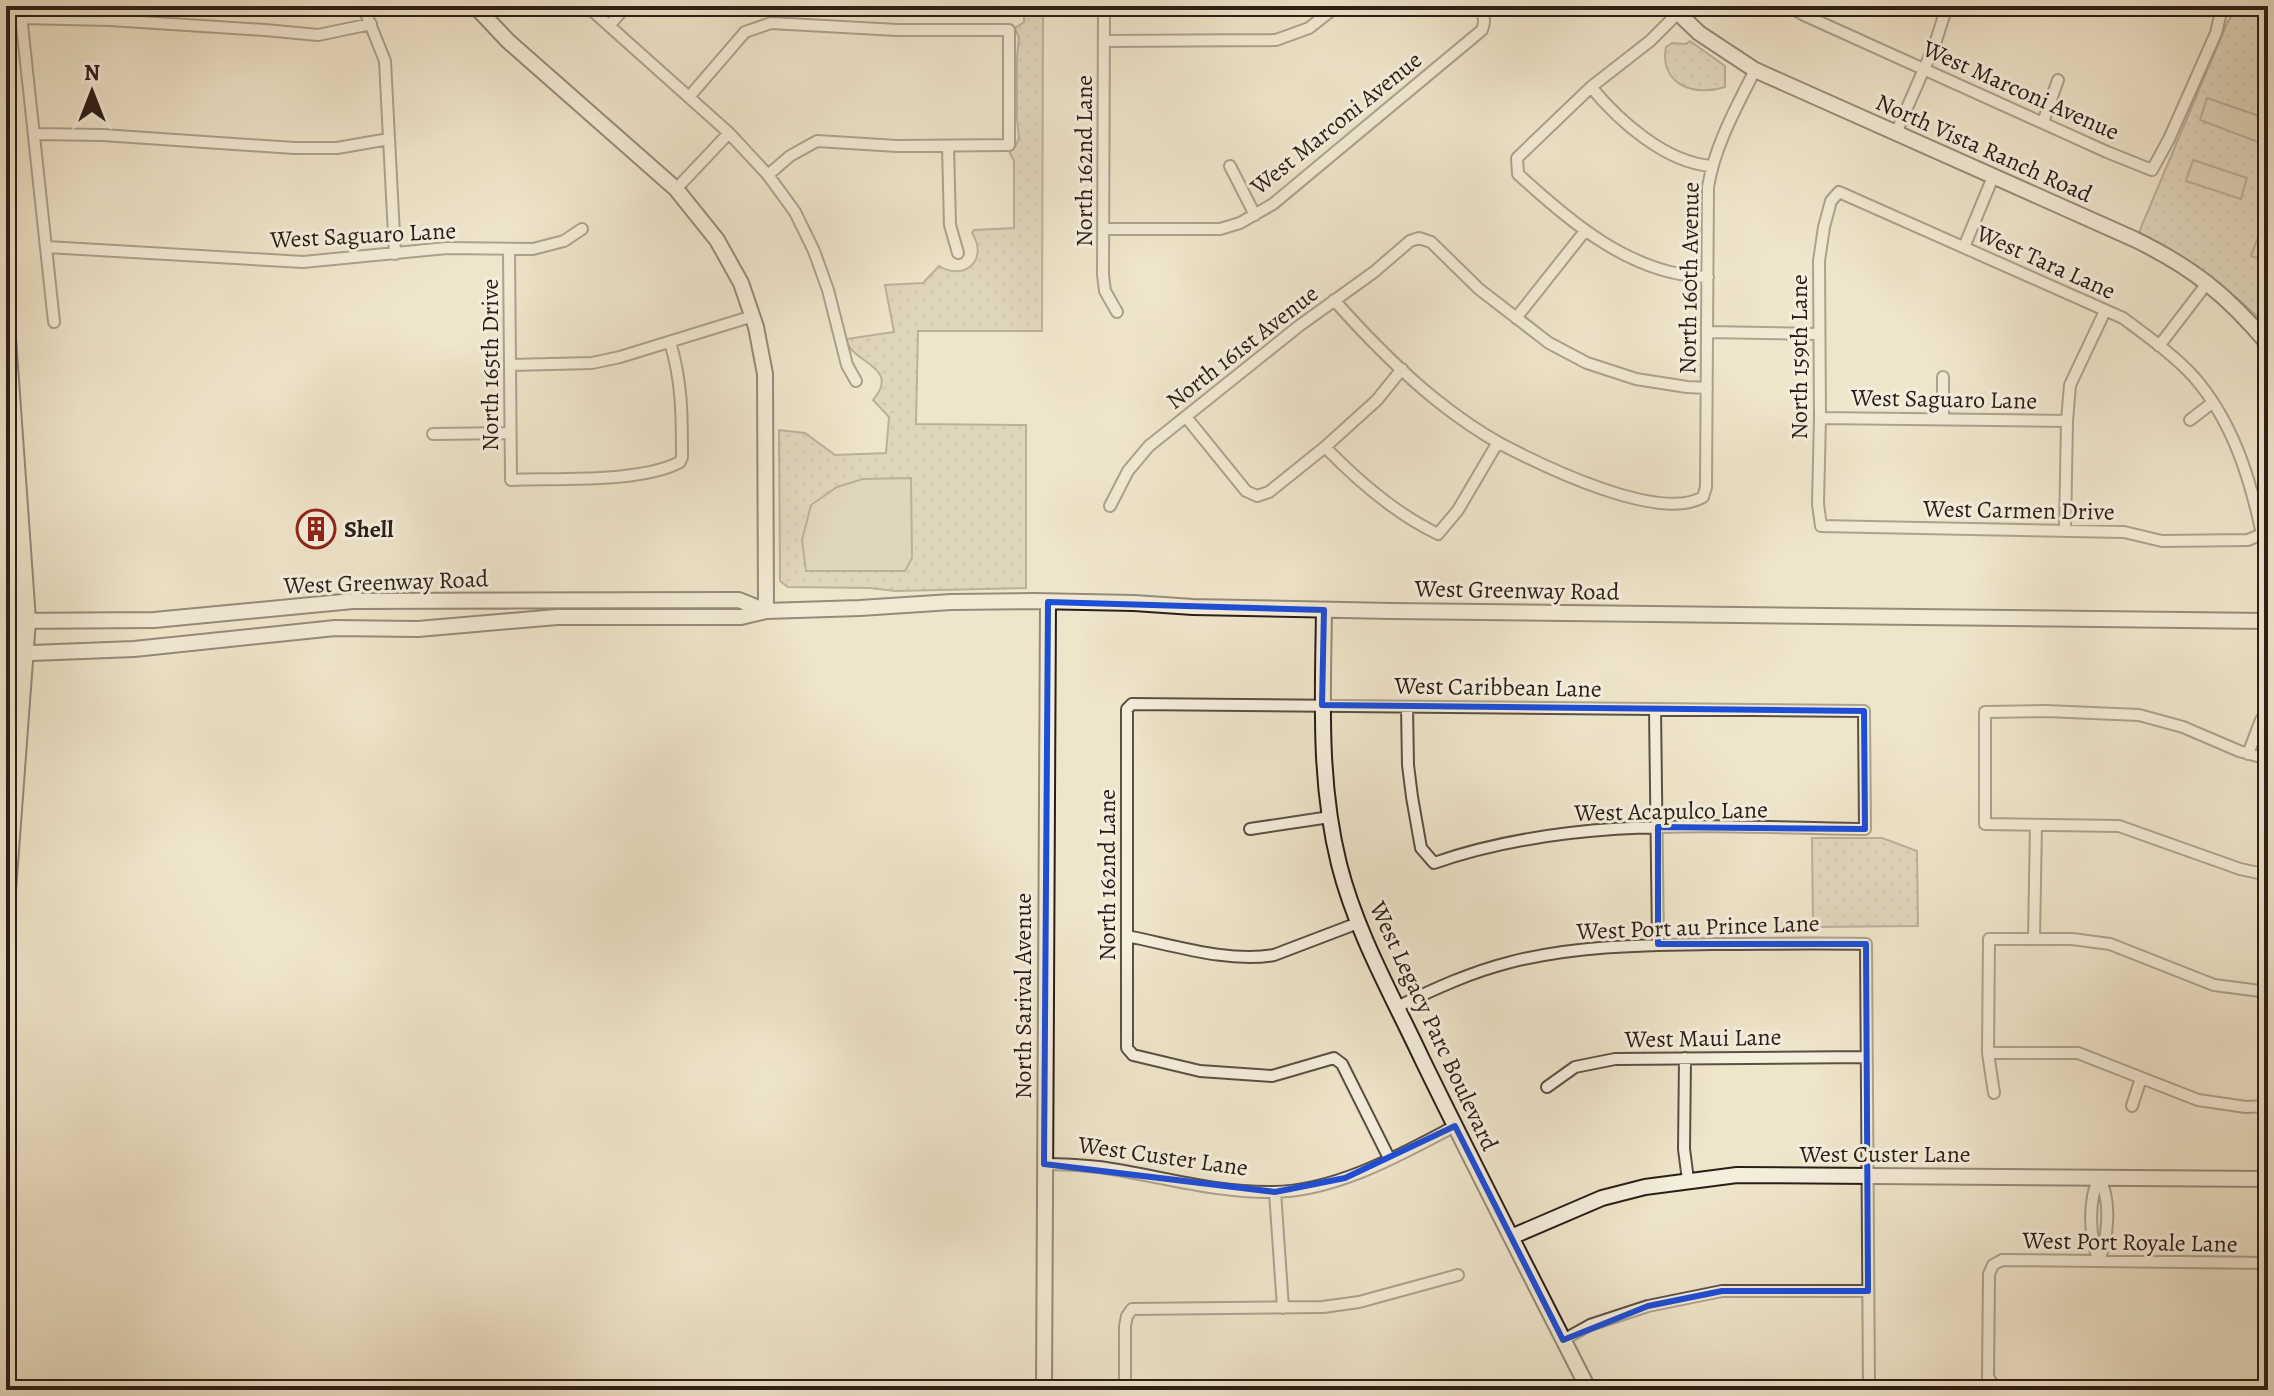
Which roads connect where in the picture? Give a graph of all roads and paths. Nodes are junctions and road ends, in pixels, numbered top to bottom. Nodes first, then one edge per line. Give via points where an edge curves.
1 (363, 6) edge
2 (475, 6) edge
3 (587, 6) edge
4 (626, 6) edge
5 (1104, 6) edge
6 (1337, 6) edge
7 (1477, 6) edge
8 (1788, 6) edge
9 (1947, 6) edge
10 (1674, 9) edge
11 (2217, 9) edge
12 (1806, 11) edge
13 (20, 12) edge
14 (371, 24) junction
15 (609, 26) junction
16 (1104, 41) junction
17 (1925, 69) junction
18 (1755, 70) junction
19 (2058, 80) dead end
20 (1591, 87) junction
21 (689, 97) junction
22 (2043, 122) junction
23 (729, 133) junction
24 (1896, 133) junction
25 (34, 134) junction
26 (389, 139) junction
27 (948, 146) junction
28 (1230, 166) dead end
29 (1712, 166) junction
30 (768, 175) junction
31 (1993, 177) junction
32 (676, 189) junction
33 (1839, 192) joint
34 (1255, 215) junction
35 (582, 229) dead end
36 (1103, 229) junction
37 (1585, 231) junction
38 (47, 247) junction
39 (1964, 247) junction
40 (509, 250) junction
41 (958, 253) dead end
42 (395, 254) junction
43 (1708, 277) junction
44 (2208, 282) junction
45 (1334, 300) junction
46 (2105, 311) junction
47 (1117, 312) dead end
48 (753, 316) junction
49 (1516, 318) junction
50 (54, 322) dead end
51 (1707, 332) junction
52 (1819, 334) junction
53 (6, 338) edge
54 (670, 342) junction
55 (2268, 344) edge
56 (2159, 346) junction
57 (510, 365) junction
58 (1402, 369) junction
59 (1943, 377) dead end
60 (856, 381) dead end
61 (1707, 388) junction
62 (2212, 403) junction
63 (1186, 417) junction
64 (1820, 418) junction
65 (1943, 419) junction
66 (2190, 420) dead end
67 (2067, 421) junction
68 (510, 433) junction
69 (433, 434) dead end
70 (1498, 442) junction
71 (1325, 447) junction
72 (1110, 506) dead end
73 (1821, 526) joint
74 (2065, 530) junction
75 (2262, 534) joint
76 (1048, 602) junction
77 (1324, 610) junction
78 (766, 611) junction
79 (26, 620) junction
80 (6, 621) edge
81 (2268, 621) edge
82 (15, 654) edge
83 (1132, 704) joint
84 (1322, 705) junction
85 (1407, 707) junction
86 (1655, 709) junction
87 (2261, 720) dead end
88 (2248, 754) junction
89 (2268, 759) edge
90 (1330, 817) junction
91 (2036, 825) junction
92 (1658, 827) junction
93 (1250, 829) dead end
94 (1865, 829) joint
95 (2268, 875) edge
96 (6, 891) edge
97 (1358, 923) junction
98 (1127, 936) junction
99 (2034, 938) junction
100 (1658, 944) junction
101 (2268, 992) edge
102 (1397, 1007) junction
103 (1988, 1053) junction
104 (1866, 1057) junction
105 (1685, 1058) junction
106 (2141, 1078) junction
107 (1547, 1087) dead end
108 (1994, 1093) dead end
109 (2132, 1106) dead end
110 (2268, 1106) edge
111 (1455, 1126) junction
112 (1389, 1158) junction
113 (1044, 1164) junction
114 (1867, 1176) junction
115 (2099, 1177) junction
116 (2268, 1179) edge
117 (1688, 1180) junction
118 (1275, 1192) junction
119 (2092, 1225) junction
120 (2106, 1226) junction
121 (1511, 1237) junction
122 (2099, 1261) junction
123 (2268, 1263) edge
124 (1458, 1275) dead end
125 (1868, 1291) junction
126 (1283, 1308) junction
127 (1563, 1340) junction
128 (2089, 1389) edge
129 (1044, 1390) edge
130 (1125, 1390) edge
131 (1589, 1390) edge
132 (1869, 1390) edge
133 (2188, 1390) edge

1 - 14 street
2 - 32 main road
3 - 15 street
4 - 15 street
5 - 16 street, North 162nd Lane
6 - 16 street via 1309,28 1276,40
7 - 34 street, West Marconi Avenue via 1485,23 1482,30
8 - 12 street, West Marconi Avenue
9 - 17 street
10 - 18 main road, North Vista Ranch Road via 1699,33
10 - 20 street via 1658,34
11 - 22 street, West Marconi Avenue via 2216,33 2152,170
12 - 17 street, West Marconi Avenue
13 - 14 street via 318,35
13 - 25 street
14 - 26 street via 385,61
15 - 21 street
16 - 36 street, North 162nd Lane
17 - 22 street, West Marconi Avenue
17 - 24 street
18 - 24 main road, North Vista Ranch Road
18 - 29 street, North 160th Avenue
19 - 22 street
20 - 29 street via 1611,112 1665,151
20 - 37 street via 1517,158 1518,174
21 - 23 street
21 - 27 street via 745,32 771,23 1009,30 1009,145
23 - 30 street
23 - 32 street
24 - 31 main road, North Vista Ranch Road
25 - 26 street via 294,148 337,148
25 - 38 street
26 - 42 street
27 - 30 street via 817,141
27 - 41 street via 950,225
28 - 34 street
29 - 43 street, North 160th Avenue
30 - 60 street via 814,251
31 - 39 street
31 - 44 main road, North Vista Ranch Road via 2154,249
32 - 48 main road via 717,240
33 - 39 street, West Tara Lane
33 - 52 street, North 159th Lane via 1831,201 1819,261
34 - 36 street, West Marconi Avenue via 1220,229
35 - 40 street, West Saguaro Lane via 564,241
36 - 47 street, North 162nd Lane via 1104,283
37 - 43 street via 1632,258
37 - 49 street
38 - 42 street, West Saguaro Lane via 273,262
38 - 50 street
39 - 46 street, West Tara Lane
40 - 42 street, West Saguaro Lane via 447,248
40 - 57 street, North 165th Drive
43 - 51 street, North 160th Avenue
44 - 55 main road, North Vista Ranch Road
44 - 56 street
45 - 49 street, North 161st Avenue via 1419,238 1431,242
45 - 58 street
45 - 63 street, North 161st Avenue
46 - 56 street, West Tara Lane
46 - 67 street via 2070,385
48 - 54 street
48 - 78 main road via 766,402
49 - 61 street via 1587,363 1636,379
51 - 52 street
51 - 61 street, North 160th Avenue
52 - 64 street, North 159th Lane
53 - 79 highway
54 - 57 street via 592,363
54 - 68 street, North 165th Drive via 681,393 680,462 626,476 511,480
56 - 62 street, West Tara Lane
57 - 68 street, North 165th Drive
58 - 70 street
58 - 71 street
59 - 65 street
61 - 70 street, North 160th Avenue via 1706,487 1694,502 1611,493
62 - 66 street
62 - 75 street, West Tara Lane via 2242,459
63 - 71 street via 1256,501
63 - 72 street, North 161st Avenue via 1139,456
64 - 65 street, West Saguaro Lane
64 - 73 street, North 159th Lane
65 - 67 street, West Saguaro Lane
67 - 74 street
68 - 69 street
70 - 71 street via 1438,534 1363,483
73 - 74 street, West Carmen Drive
74 - 75 street, West Carmen Drive via 2124,532 2162,541 2248,540
76 - 77 main road, West Greenway Road
76 - 78 main road, West Greenway Road
76 - 113 main road, North Sarival Avenue
77 - 81 main road, West Greenway Road
77 - 84 main road, West Legacy Parc Boulevard
78 - 79 main road, West Greenway Road via 739,600 353,601 154,620
78 - 82 main road, West Greenway Road via 741,617 557,617 418,629 335,628 134,649
79 - 80 main road, West Greenway Road
79 - 82 highway
82 - 96 highway
83 - 84 street, West Caribbean Lane
83 - 98 street, North 162nd Lane via 1127,709
84 - 85 street, West Caribbean Lane
84 - 90 main road, West Legacy Parc Boulevard
85 - 86 street, West Caribbean Lane
85 - 92 street, West Acapulco Lane via 1412,797 1421,848 1434,863 1467,851 1558,834
86 - 92 street
86 - 94 street, West Caribbean Lane via 1864,711
87 - 88 street
88 - 89 street
88 - 91 street via 2139,715 1985,712 1985,824
90 - 93 street
90 - 97 main road, West Legacy Parc Boulevard
91 - 95 street via 2119,826
91 - 99 street
92 - 94 street, West Acapulco Lane
92 - 100 street
97 - 98 street via 1260,957 1232,957
97 - 102 main road, West Legacy Parc Boulevard
98 - 112 street, North 162nd Lane via 1127,1048 1133,1055 1200,1071 1272,1076 1334,1058 1342,1064
99 - 101 street via 2110,944 2214,985
99 - 103 street via 1989,939
100 - 102 street, West Port au Prince Lane via 1589,948 1513,961
100 - 104 street, West Port au Prince Lane via 1866,944
102 - 111 main road, West Legacy Parc Boulevard
103 - 106 street via 2078,1053
103 - 108 street
104 - 105 street, West Maui Lane
104 - 114 street
105 - 107 street, West Maui Lane via 1615,1059 1575,1067
105 - 117 street
106 - 109 street
106 - 110 street via 2198,1100
111 - 112 street, West Custer Lane
111 - 121 main road, West Legacy Parc Boulevard
112 - 118 street, West Custer Lane via 1345,1178
113 - 118 street, West Custer Lane
113 - 129 main road, North Sarival Avenue
114 - 115 main road, West Custer Lane
114 - 117 main road, West Custer Lane
114 - 125 street
115 - 116 main road, West Custer Lane
115 - 119 street via 2093,1190
115 - 120 street via 2106,1191
117 - 121 main road, West Custer Lane via 1602,1198
118 - 126 street
119 - 120 street
119 - 122 street
120 - 122 street
121 - 127 main road, West Legacy Parc Boulevard
122 - 123 street, West Port Royale Lane
122 - 128 street, West Port Royale Lane via 2002,1260 1989,1274 1988,1377 1993,1385
124 - 126 street via 1359,1302
125 - 127 street via 1722,1291 1648,1306
125 - 132 street
126 - 130 street via 1132,1309 1125,1326
127 - 131 main road, West Legacy Parc Boulevard
128 - 133 street

